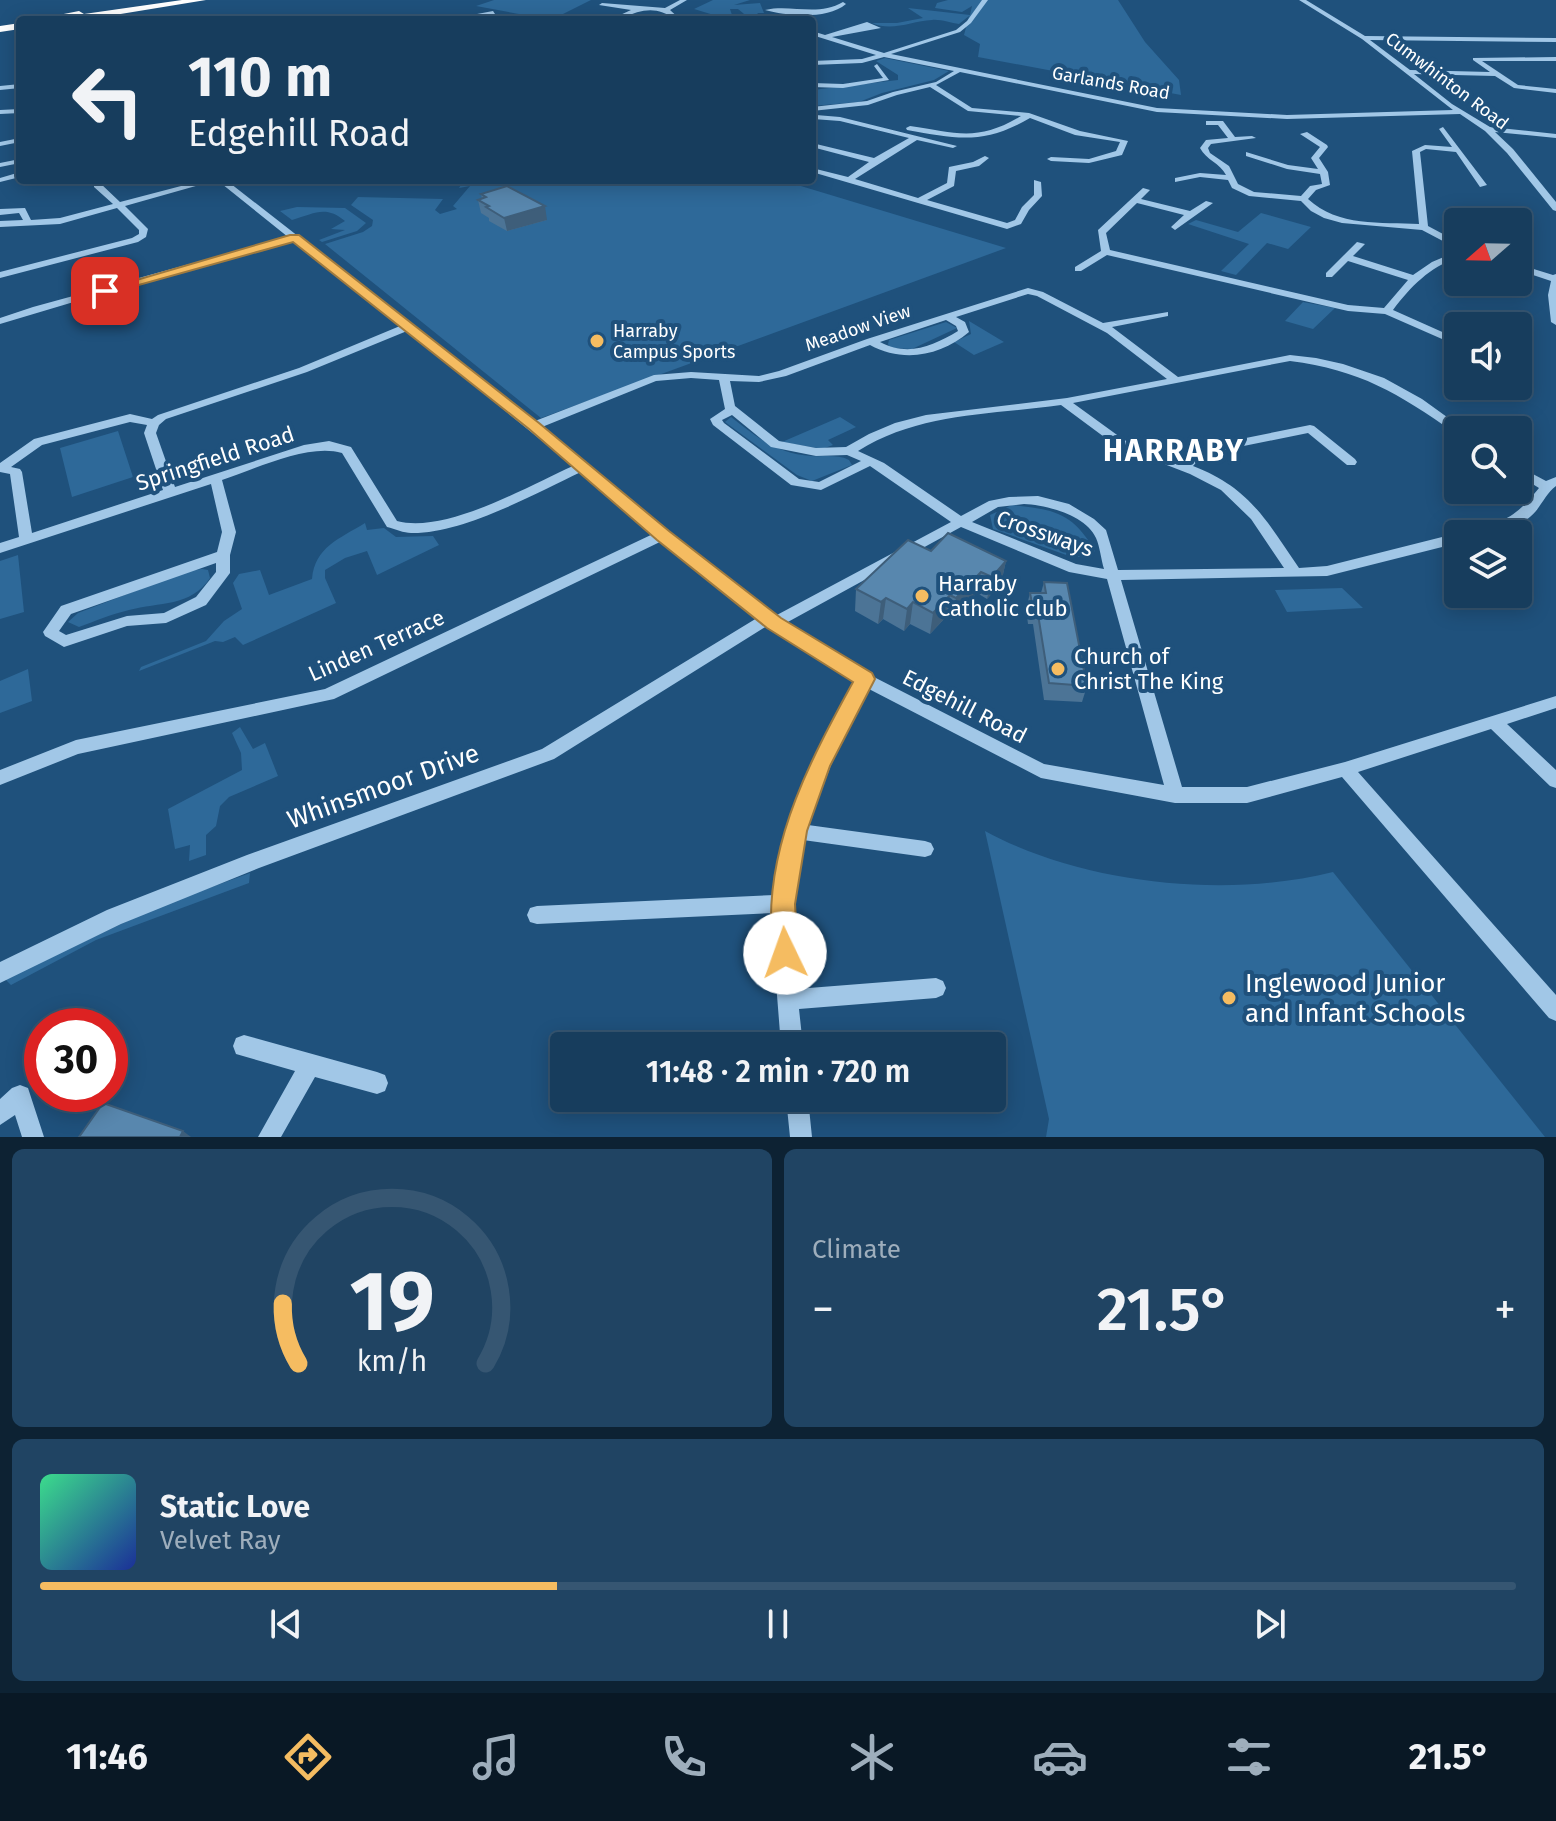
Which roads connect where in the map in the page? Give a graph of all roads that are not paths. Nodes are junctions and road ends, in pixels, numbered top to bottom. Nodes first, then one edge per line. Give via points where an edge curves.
1 (174, 0) edge
2 (201, 0) edge
3 (684, 0) edge
4 (985, 0) edge
5 (1302, 0) edge
6 (765, 2) edge
7 (834, 3) dead end
8 (843, 4) junction
9 (851, 4) dead end
10 (602, 5) dead end
11 (637, 9) junction
12 (667, 10) junction
13 (768, 10) junction
14 (493, 13) dead end
15 (65, 16) edge
16 (91, 16) edge
17 (477, 16) edge
18 (625, 16) edge
19 (674, 16) edge
20 (776, 16) edge
21 (857, 29) dead end
22 (816, 34) edge
23 (824, 37) junction
24 (1364, 38) junction
25 (1543, 40) junction
26 (1556, 40) edge
27 (1556, 50) edge
28 (880, 54) junction
29 (1540, 59) junction
30 (1556, 59) edge
31 (816, 63) edge
32 (877, 66) dead end
33 (961, 69) junction
34 (1556, 69) edge
35 (1409, 72) junction
36 (1494, 74) junction
37 (931, 85) junction
38 (816, 86) edge
39 (1556, 91) edge
40 (816, 109) edge
41 (1460, 112) junction
42 (1029, 115) junction
43 (816, 116) edge
44 (1209, 123) dead end
45 (910, 128) dead end
46 (1443, 129) dead end
47 (1488, 129) junction
48 (1304, 134) dead end
49 (1556, 136) edge
50 (914, 138) junction
51 (1252, 138) dead end
52 (1233, 140) junction
53 (816, 146) edge
54 (953, 146) dead end
55 (1458, 150) junction
56 (1249, 154) dead end
57 (985, 158) dead end
58 (1051, 159) dead end
59 (875, 161) junction
60 (816, 171) edge
61 (1324, 172) junction
62 (1230, 178) junction
63 (849, 180) junction
64 (1178, 180) dead end
65 (1037, 182) dead end
66 (198, 184) edge
67 (226, 184) edge
68 (97, 185) dead end
69 (1483, 185) dead end
70 (1146, 190) dead end
71 (1303, 199) junction
72 (1133, 200) junction
73 (918, 201) junction
74 (1209, 203) dead end
75 (117, 205) junction
76 (1556, 208) edge
77 (0, 212) edge
78 (1191, 214) junction
79 (0, 224) edge
80 (29, 224) junction
81 (1175, 227) dead end
82 (1424, 227) junction
83 (295, 238) junction
84 (1444, 238) edge
85 (1360, 244) dead end
86 (1106, 252) junction
87 (1348, 258) junction
88 (1444, 259) edge
89 (1078, 269) dead end
90 (1532, 271) edge
91 (0, 275) edge
92 (1329, 275) dead end
93 (1412, 278) junction
94 (1556, 278) edge
95 (1387, 311) junction
96 (1164, 314) dead end
97 (949, 318) junction
98 (0, 321) edge
99 (1556, 322) edge
100 (1103, 326) junction
101 (407, 327) junction
102 (1444, 337) edge
103 (871, 341) junction
104 (724, 379) junction
105 (1174, 379) junction
106 (1064, 402) junction
107 (732, 410) junction
108 (1444, 419) edge
109 (154, 423) junction
110 (534, 426) junction
111 (849, 451) junction
112 (1351, 462) dead end
113 (867, 463) junction
114 (583, 466) junction
115 (1186, 466) junction
116 (1, 467) edge
117 (216, 480) junction
118 (1550, 483) edge
119 (171, 494) junction
120 (1516, 520) edge
121 (961, 522) junction
122 (663, 535) junction
123 (26, 539) junction
124 (1444, 542) edge
125 (0, 548) edge
126 (223, 555) junction
127 (1295, 573) junction
128 (1114, 575) junction
129 (771, 620) junction
130 (864, 679) junction
131 (1556, 702) edge
132 (1493, 721) junction
133 (1345, 769) junction
134 (0, 778) edge
135 (1556, 781) edge
136 (1175, 795) junction
137 (796, 831) junction
138 (925, 849) dead end
139 (783, 904) junction
140 (537, 915) dead end
141 (0, 973) edge
142 (936, 988) dead end
143 (788, 1000) junction
144 (1556, 1011) edge
145 (791, 1032) edge
146 (244, 1046) dead end
147 (310, 1065) junction
148 (377, 1083) dead end
149 (798, 1112) edge
150 (0, 1114) edge
151 (33, 1137) edge
152 (269, 1137) edge
153 (801, 1137) edge

1 - 15 highway
2 - 16 highway
3 - 12 street
4 - 28 street via 958,31
5 - 24 street, Cumwhinton Road
6 - 13 street
7 - 8 street
8 - 9 street
8 - 13 street via 827,12 794,6
10 - 11 street
11 - 12 street
11 - 18 street
12 - 19 street
13 - 20 street
14 - 17 street
21 - 23 street
22 - 23 street, Garlands Road
23 - 28 street, Garlands Road
24 - 25 street
24 - 35 street, Cumwhinton Road
25 - 26 street
25 - 27 street
28 - 31 street via 852,62
28 - 33 street, Garlands Road
29 - 30 street
29 - 34 street
29 - 36 street via 1475,59
32 - 38 street via 887,79
33 - 37 street
33 - 41 street, Garlands Road via 1157,110 1287,117
35 - 36 street
35 - 41 street, Cumwhinton Road
36 - 39 street via 1524,90
37 - 40 street via 861,105
37 - 42 street via 970,110
41 - 47 street, Cumwhinton Road
42 - 45 street via 984,137
42 - 58 street via 1078,133 1126,138 1119,153 1105,159
43 - 50 street
44 - 52 street via 1220,123
46 - 55 street
47 - 49 street
47 - 76 street, Cumwhinton Road
48 - 61 street via 1324,147 1315,158
50 - 54 street
50 - 59 street
51 - 52 street
52 - 62 street via 1209,142 1204,148
53 - 59 street
55 - 69 street
55 - 82 street via 1416,151
56 - 61 street
57 - 73 street via 952,169 951,184
59 - 63 street
60 - 63 street
61 - 71 street via 1326,185 1313,188
62 - 64 street via 1200,175
62 - 71 street via 1252,194
63 - 73 street
65 - 73 street via 1038,196 1018,222 1007,226
66 - 75 street
67 - 83 street, Edgehill Road
68 - 75 street
70 - 72 street
71 - 82 street via 1328,216
72 - 78 street
72 - 86 street via 1101,232
74 - 78 street
75 - 80 street
75 - 91 street via 144,229 139,237
77 - 80 street via 22,210
78 - 81 street
79 - 80 street
82 - 84 street
83 - 98 street
83 - 101 street, Edgehill Road
85 - 87 street
86 - 89 street
86 - 95 street via 1348,308
87 - 92 street
87 - 93 street
88 - 93 street
90 - 94 street
93 - 95 street
94 - 99 street
95 - 102 street
96 - 100 street
97 - 100 street, Meadow View via 1028,291
97 - 103 street, Meadow View
97 - 103 street via 964,332 918,352 889,352
100 - 105 street, Meadow View
101 - 109 street
101 - 110 street, Edgehill Road
103 - 104 street, Meadow View via 782,374
104 - 107 street
104 - 110 street, Meadow View via 654,378
105 - 106 street
105 - 108 street via 1290,358 1324,361 1403,390
106 - 111 street via 943,415 885,430
106 - 115 street via 1112,438
107 - 111 street via 775,444 816,452
107 - 113 street via 716,419 719,425 795,482 821,486
109 - 116 street via 130,418 38,442
109 - 119 street via 150,433
110 - 114 street, Edgehill Road
111 - 113 street, Crossways
112 - 115 street via 1310,429 1200,451
113 - 121 street, Crossways via 880,466
114 - 117 street, Springfield Road via 457,521 423,530 401,530 392,524 347,450 329,445
114 - 122 street, Edgehill Road
115 - 127 street via 1228,488 1254,514
116 - 123 street via 16,472
117 - 119 street, Springfield Road
117 - 126 street via 229,532
118 - 120 street
119 - 123 street, Springfield Road
121 - 128 street, Crossways via 1074,569
121 - 128 street, Whinsmoor Drive via 1014,499 1039,498 1064,506 1085,516 1101,533
121 - 129 street, Whinsmoor Drive
122 - 129 street, Edgehill Road
122 - 134 street, Linden Terrace via 328,695 76,747
123 - 125 street, Springfield Road
124 - 127 street, Crossways via 1327,571
126 - 126 street via 223,573 201,601 166,618 127,621 64,641 50,632 66,610
127 - 128 street, Crossways
128 - 136 street, Whinsmoor Drive
129 - 130 street, Edgehill Road
129 - 141 street, Whinsmoor Drive via 548,754 241,866 114,917
130 - 136 street, Edgehill Road via 1041,771
130 - 137 street via 819,766
131 - 132 street, Edgehill Road
132 - 133 street, Edgehill Road
132 - 135 street
133 - 136 street, Edgehill Road via 1247,795
133 - 144 street
137 - 138 street
137 - 139 street
139 - 140 street
139 - 143 street
142 - 143 street
143 - 145 street
146 - 147 street
147 - 148 street
147 - 152 street
149 - 153 street
150 - 151 street via 20,1096

